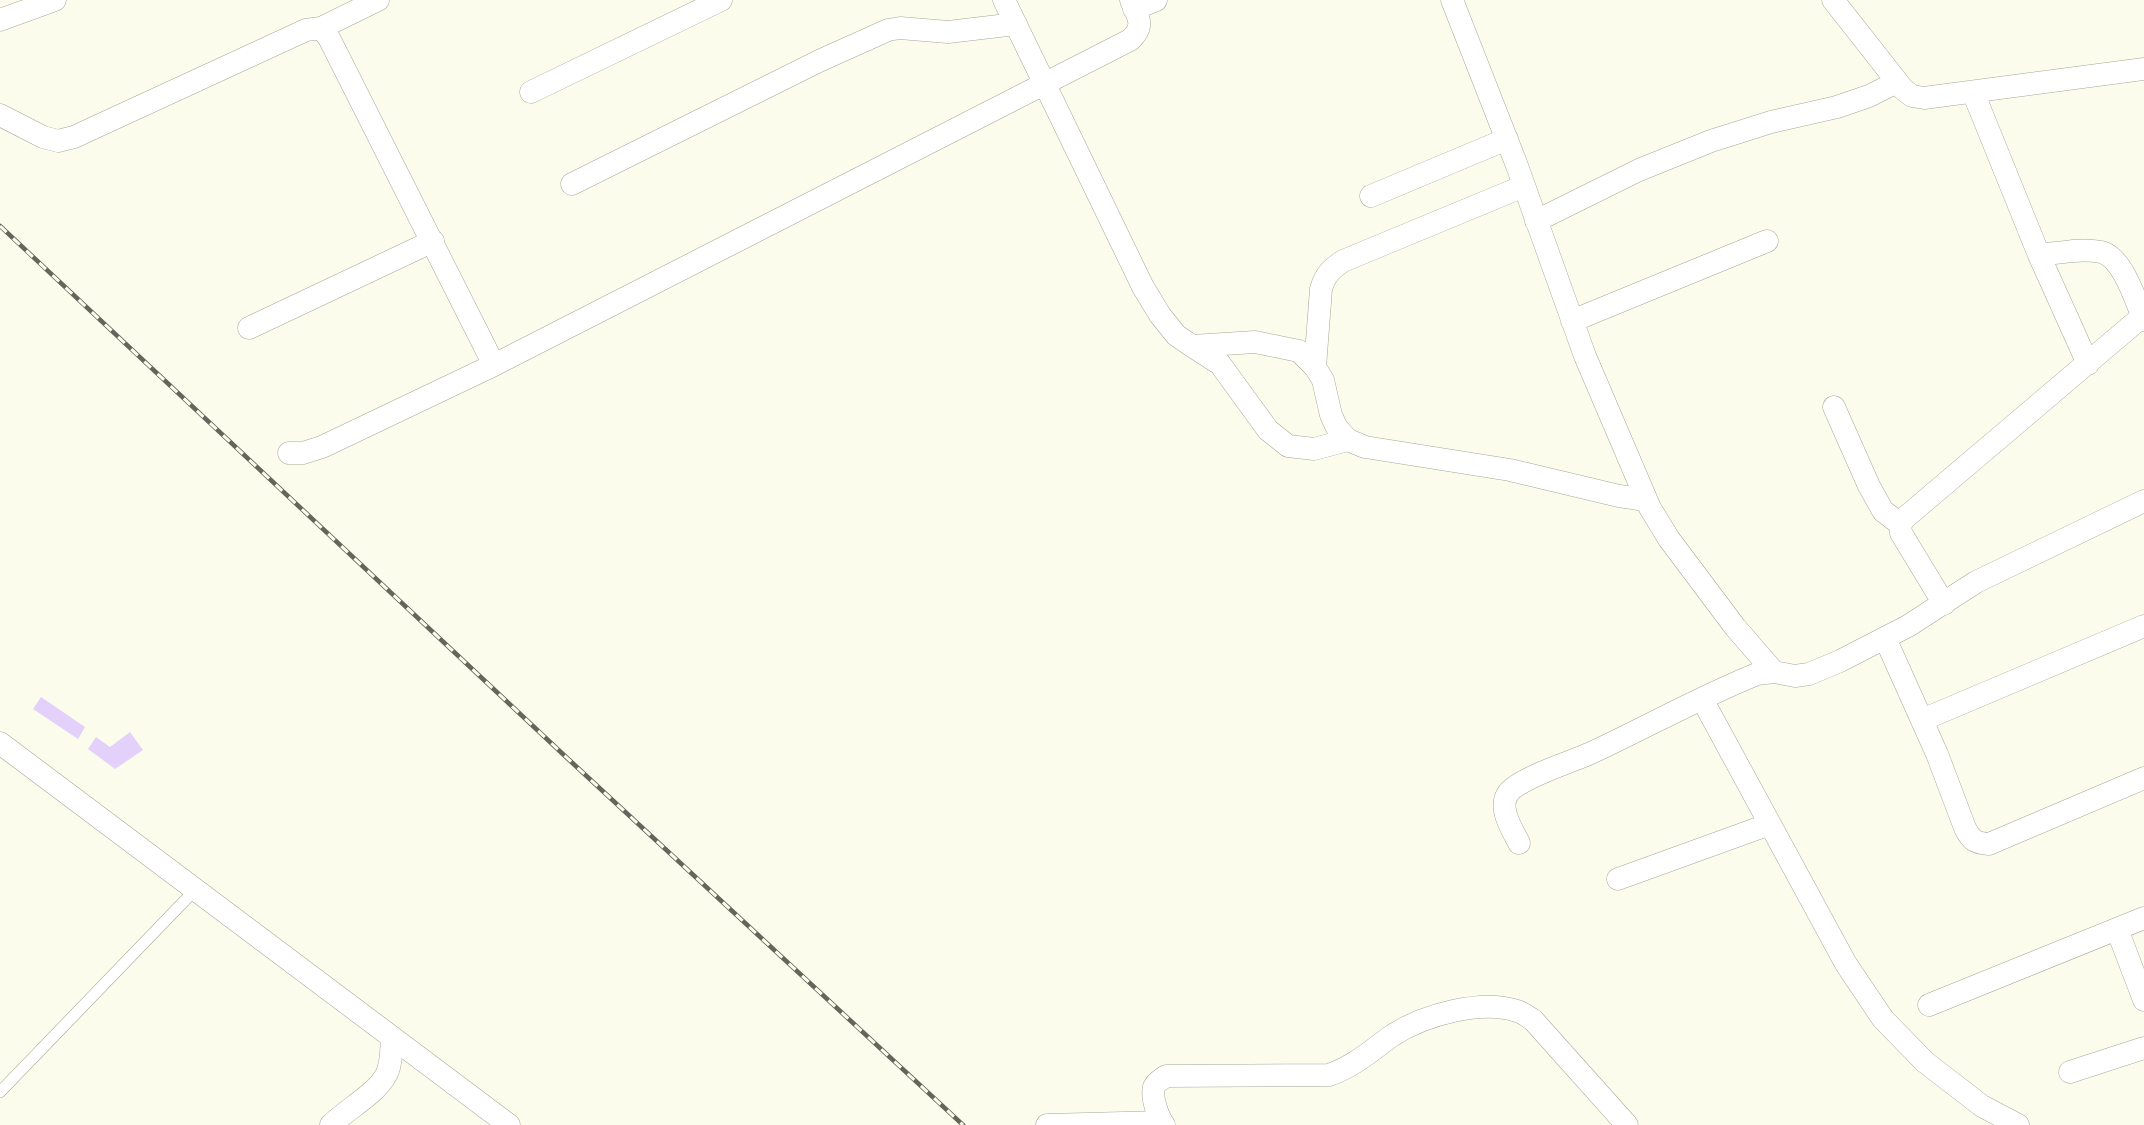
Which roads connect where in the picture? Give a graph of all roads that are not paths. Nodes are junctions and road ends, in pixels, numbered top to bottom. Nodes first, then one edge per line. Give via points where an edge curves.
1 (55, 0) edge
2 (378, 0) edge
3 (721, 0) edge
4 (1004, 0) edge
5 (1156, 0) edge
6 (1452, 0) edge
7 (1833, 0) edge
8 (1133, 4) edge
9 (0, 20) edge
10 (1016, 24) junction
11 (321, 28) junction
12 (2144, 69) edge
13 (1897, 82) junction
14 (1046, 84) junction
15 (531, 92) dead end
16 (1973, 92) junction
17 (0, 115) edge
18 (1507, 139) junction
19 (572, 184) dead end
20 (1524, 186) junction
21 (1371, 196) dead end
22 (1536, 221) junction
23 (433, 241) junction
24 (1767, 242) dead end
25 (2039, 255) junction
26 (2143, 317) edge
27 (1572, 321) junction
28 (249, 328) dead end
29 (1192, 346) junction
30 (2088, 364) junction
31 (494, 365) junction
32 (1315, 367) junction
33 (1834, 407) dead end
34 (1348, 440) junction
35 (289, 453) dead end
36 (1646, 500) junction
37 (2144, 501) edge
38 (1900, 524) junction
39 (1944, 604) junction
40 (2144, 626) edge
41 (1886, 638) junction
42 (1774, 672) junction
43 (1702, 699) junction
44 (1922, 720) junction
45 (0, 743) edge
46 (2144, 778) edge
47 (1770, 824) junction
48 (1519, 843) dead end
49 (1618, 879) dead end
50 (194, 890) junction
51 (2144, 918) edge
52 (2117, 929) junction
53 (2144, 1000) edge
54 (1929, 1005) dead end
55 (392, 1038) junction
56 (2144, 1048) edge
57 (2070, 1072) dead end
58 (0, 1092) edge
59 (1163, 1124) edge
60 (331, 1125) edge
61 (509, 1125) edge
62 (1047, 1125) edge
63 (1627, 1125) edge
64 (2018, 1125) edge

1 - 9 street
2 - 11 street
3 - 15 street
4 - 10 street
5 - 8 street
6 - 18 street
7 - 13 street
8 - 14 street via 1141,25 1130,40
10 - 14 street
10 - 19 street via 948,32 907,28 888,30 819,61
11 - 17 street via 306,30 74,138 43,138
11 - 23 street via 329,38
12 - 16 street
13 - 16 street via 1912,96 1924,98
13 - 22 street via 1869,96 1837,107 1771,122 1711,141 1639,170
14 - 29 street via 1142,287 1176,335
14 - 31 street
16 - 25 street
18 - 20 street
18 - 21 street
20 - 22 street
20 - 32 street via 1350,258 1333,268 1325,276 1321,289
22 - 27 street
23 - 28 street
23 - 31 street
24 - 27 street
25 - 26 street via 2102,252 2118,264 2124,273
25 - 30 street
26 - 30 street
27 - 36 street
29 - 32 street via 1255,342 1299,351
29 - 34 street via 1220,364 1268,430 1288,446 1314,449
30 - 38 street
31 - 35 street via 322,447 302,453
32 - 34 street via 1323,380 1334,422
33 - 38 street via 1869,486 1883,510
34 - 36 street via 1366,447 1510,470
36 - 42 street via 1674,545 1735,627
37 - 39 street via 1976,582
38 - 39 street via 1901,533
39 - 41 street
40 - 44 street
41 - 42 street via 1809,674 1795,676
41 - 44 street
42 - 43 street via 1757,674
43 - 47 street
43 - 48 street via 1520,784 1509,793 1504,802 1506,816
44 - 46 street via 1965,828 1976,844 1989,844
45 - 50 street
47 - 49 street
47 - 64 street via 1846,964 1883,1019 1925,1062 1982,1106
50 - 55 street
50 - 58 lane
51 - 52 street
52 - 53 street
52 - 54 street
55 - 60 street via 387,1074 377,1087
55 - 61 street
56 - 57 street
59 - 62 street
59 - 63 street via 1156,1105 1154,1089 1157,1082 1166,1076 1328,1075 1343,1071 1395,1034 1421,1021 1465,1009 1495,1008 1517,1011 1533,1020

